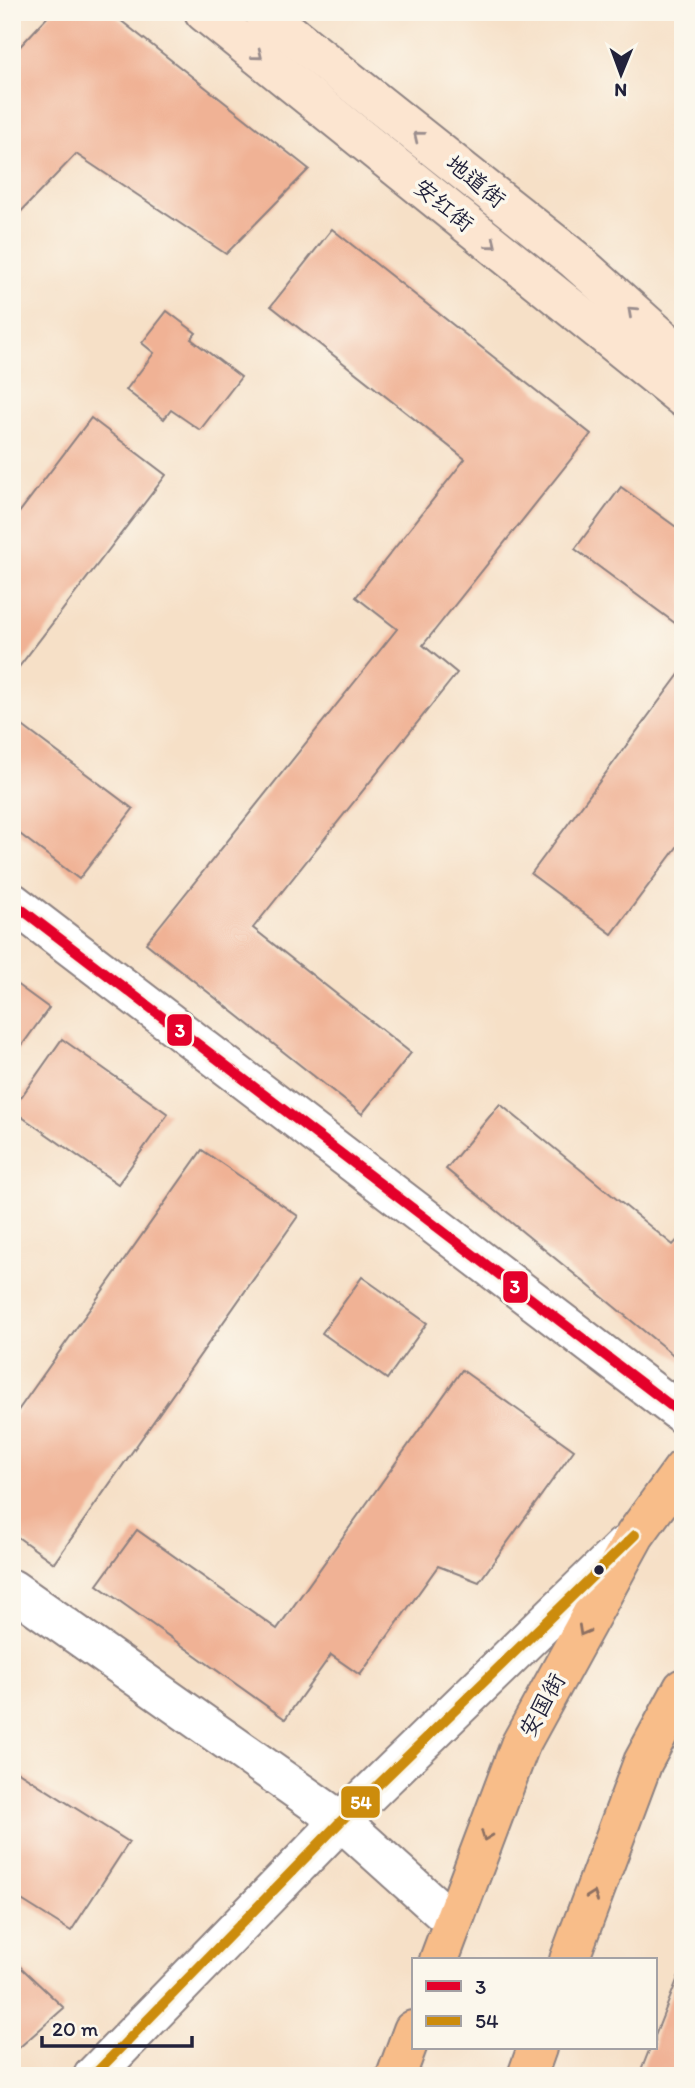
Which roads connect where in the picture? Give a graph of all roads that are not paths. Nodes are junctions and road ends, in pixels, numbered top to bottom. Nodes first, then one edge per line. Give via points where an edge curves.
1 (204, 12) edge
2 (264, 12) edge
3 (683, 356) edge
4 (683, 398) edge
5 (12, 902) edge
6 (683, 1415) edge
7 (683, 1469) edge
8 (635, 1535) junction
9 (12, 1589) edge
10 (683, 1688) edge
11 (341, 1821) junction
12 (453, 1922) junction
13 (440, 1958) edge
14 (570, 1958) edge
15 (412, 2033) edge
16 (536, 2050) edge
17 (93, 2076) edge
18 (396, 2076) edge
19 (527, 2076) edge

1 -> 4 main road, 安红街
3 -> 2 main road, 地道街 via 573,259
5 - 6 street
7 - 8 main road, 安国街
8 - 11 street
8 -> 12 main road, 安国街 via 520,1745
9 - 11 street
14 -> 10 main road via 643,1762
11 - 12 street
11 - 17 street
12 - 13 main road, 安国街
15 - 18 main road
16 - 19 main road

